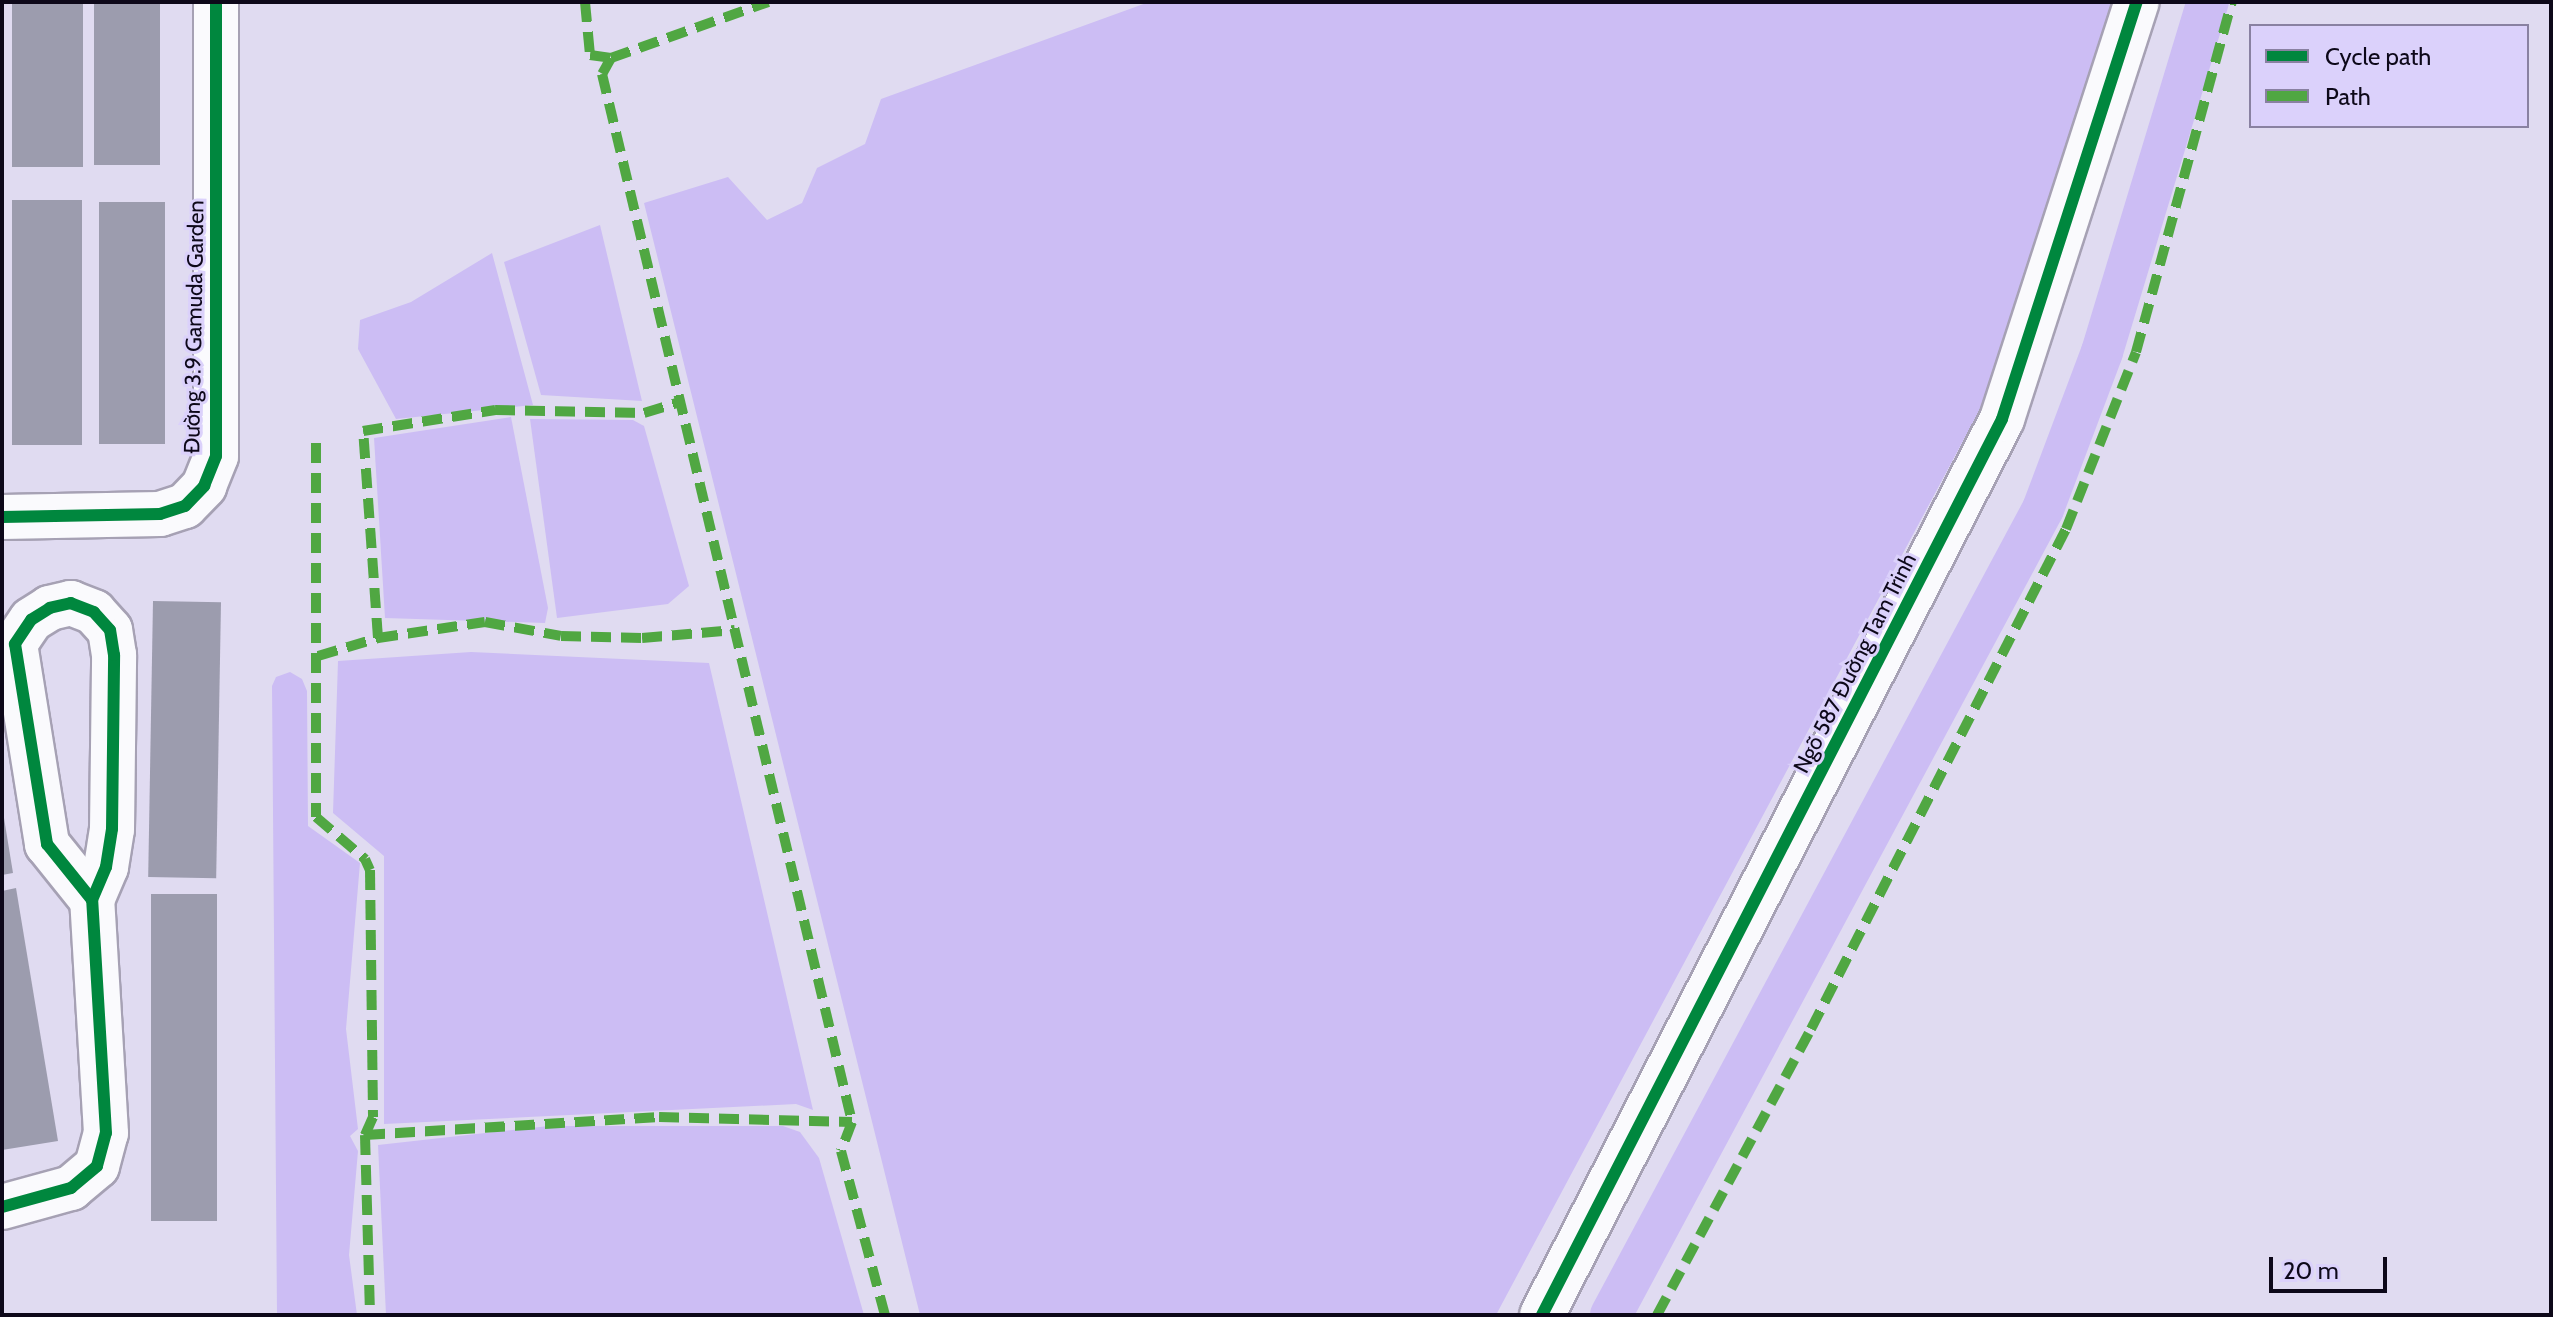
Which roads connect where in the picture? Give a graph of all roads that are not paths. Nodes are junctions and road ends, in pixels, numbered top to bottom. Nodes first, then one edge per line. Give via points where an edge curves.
1 (216, 2) edge
2 (2137, 2) edge
3 (2, 517) edge
4 (92, 900) junction
5 (2, 1207) edge
6 (1542, 1315) edge

1 - 3 street, Đường 3.9 Gamuda Garden via 216,456 204,486 185,506 160,514
2 - 6 street, Ngõ 587 Đường Tam Trinh via 2002,419
4 - 4 street via 106,867 112,829 114,655 110,630 94,612 71,603 31,620 15,644 47,844
4 - 5 street via 103,1144 97,1166 71,1188

